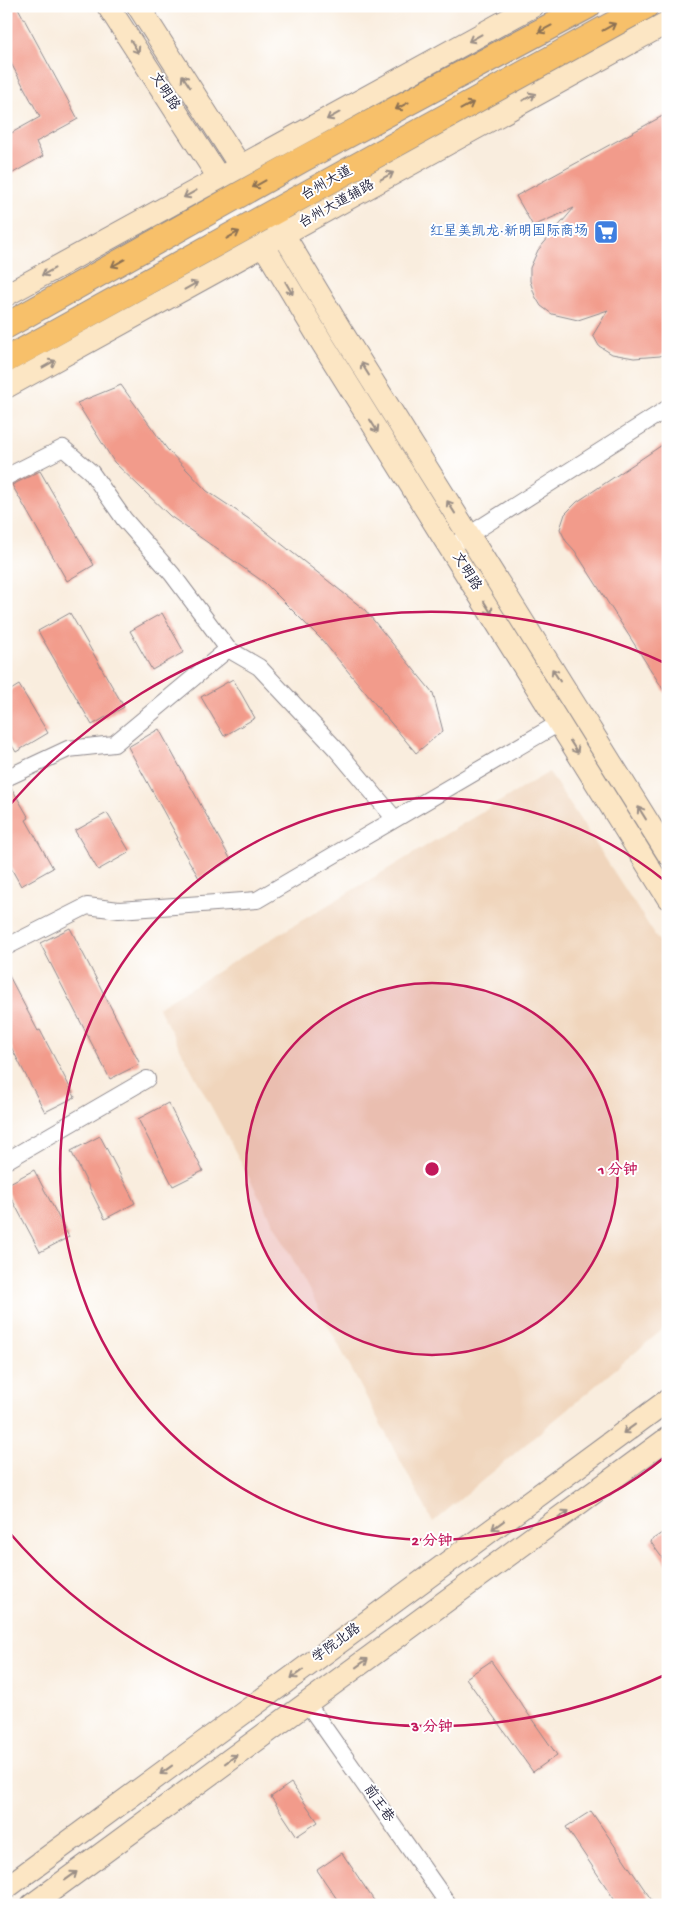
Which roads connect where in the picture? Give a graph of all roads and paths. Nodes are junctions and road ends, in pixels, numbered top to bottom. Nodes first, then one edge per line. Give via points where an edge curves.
1 (108, 6) edge
2 (138, 6) edge
3 (533, 6) edge
4 (588, 6) edge
5 (646, 6) edge
6 (668, 22) edge
7 (205, 112) junction
8 (184, 124) junction
9 (240, 166) junction
10 (219, 178) junction
11 (278, 224) junction
12 (264, 246) junction
13 (6, 295) edge
14 (6, 326) edge
15 (340, 329) junction
16 (321, 341) junction
17 (6, 360) edge
18 (6, 388) edge
19 (668, 408) edge
20 (6, 477) edge
21 (460, 541) junction
22 (228, 649) junction
23 (559, 723) junction
24 (6, 778) edge
25 (395, 819) junction
26 (668, 854) edge
27 (668, 898) edge
28 (6, 948) edge
29 (146, 1080) dead end
30 (6, 1161) edge
31 (668, 1400) edge
32 (668, 1438) edge
33 (307, 1703) junction
34 (6, 1888) edge
35 (32, 1905) edge
36 (449, 1905) edge

1 -> 8 main road, 文明路
7 -> 2 main road, 文明路
3 -> 9 main road
4 -> 14 main road via 303,159
11 -> 5 main road, 台州大道
11 -> 6 main road, 台州大道辅路 via 476,126
7 - 8 main road via 199,128 193,130
7 - 9 main road, 文明路
8 - 10 main road, 文明路
9 - 10 main road
10 -> 13 main road
11 - 12 main road, 台州大道辅路
11 - 15 main road, 文明路
17 -> 11 main road, 台州大道
12 -> 16 main road, 文明路
18 -> 12 main road, 台州大道辅路
15 - 16 main road via 324,325
21 -> 15 main road, 文明路
16 -> 21 main road, 文明路
19 - 21 street
20 - 22 street via 63,448 91,472 124,519 172,574
21 -> 23 main road, 文明路
26 -> 21 main road, 文明路
22 - 24 street via 114,744 68,750
22 - 25 street via 260,668 336,749
23 - 25 street
23 -> 27 main road, 文明路
25 - 28 street via 257,900 119,910 87,906
29 - 30 street
31 -> 34 main road, 学院北路
33 -> 32 main road
35 -> 33 main road
33 - 36 street, 前王巷

